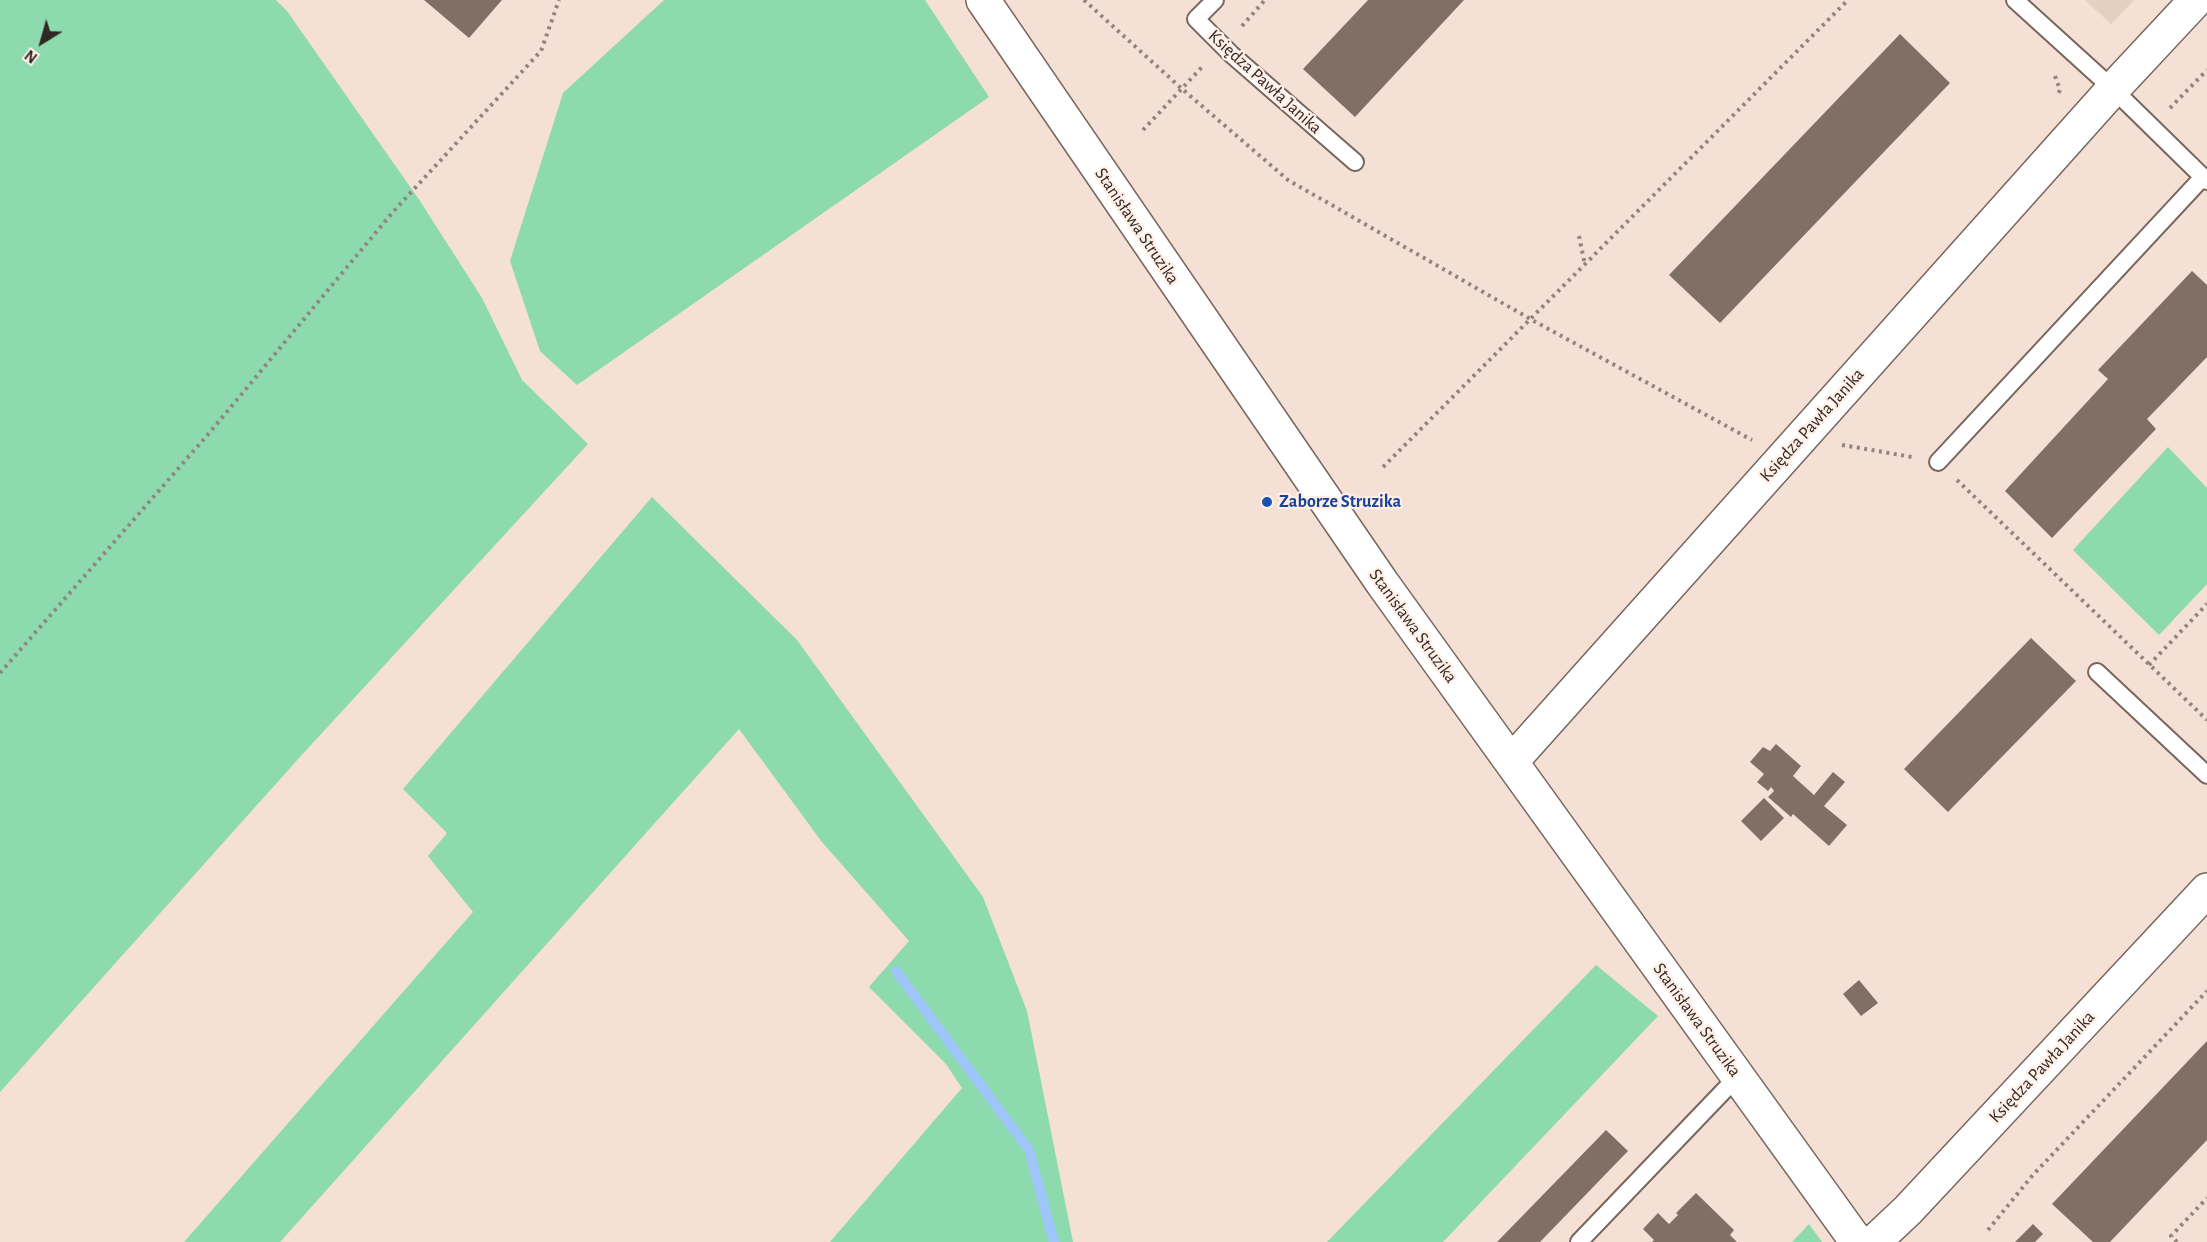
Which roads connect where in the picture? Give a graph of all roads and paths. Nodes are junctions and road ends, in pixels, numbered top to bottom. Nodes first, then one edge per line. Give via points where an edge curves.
1 (559, 0) edge
2 (983, 0) edge
3 (1084, 0) edge
4 (1215, 0) edge
5 (1848, 0) edge
6 (2015, 0) edge
7 (2196, 0) edge
8 (2207, 70) edge
9 (2113, 89) junction
10 (2152, 127) junction
11 (1355, 162) dead end
12 (2205, 179) edge
13 (1579, 236) dead end
14 (1586, 265) junction
15 (1532, 320) junction
16 (1792, 448) junction
17 (1938, 462) junction
18 (1383, 467) dead end
19 (2207, 604) edge
20 (2149, 665) junction
21 (2097, 672) dead end
22 (0, 673) edge
23 (2207, 720) edge
24 (1512, 761) junction
25 (2207, 775) edge
26 (2207, 890) edge
27 (2207, 991) edge
28 (1738, 1076) junction
29 (2207, 1198) edge
30 (1988, 1230) dead end
31 (1579, 1242) edge
32 (1857, 1242) edge
33 (1874, 1242) edge
34 (2177, 1242) edge

1 - 22 path via 541,51 392,213 211,431
2 - 24 street, Stanisława Struzika via 1383,584
3 - 15 path via 1288,180
4 - 11 lane, Księdza Pawła Janika via 1196,19
5 - 14 path
6 - 9 lane
7 - 9 street, Księdza Pawła Janika
8 - 10 path
9 - 10 lane
9 - 16 street, Księdza Pawła Janika
10 - 12 lane
12 - 17 lane
13 - 14 path
14 - 15 path
15 - 16 path
15 - 18 path
16 - 17 path
16 - 24 street, Księdza Pawła Janika
17 - 20 path
19 - 20 path
20 - 23 path
21 - 25 lane
24 - 28 street, Stanisława Struzika
26 - 33 street, Księdza Pawła Janika via 1916,1202
27 - 30 path via 2032,1176
28 - 31 lane
28 - 32 street, Stanisława Struzika
29 - 34 path via 2171,1236

